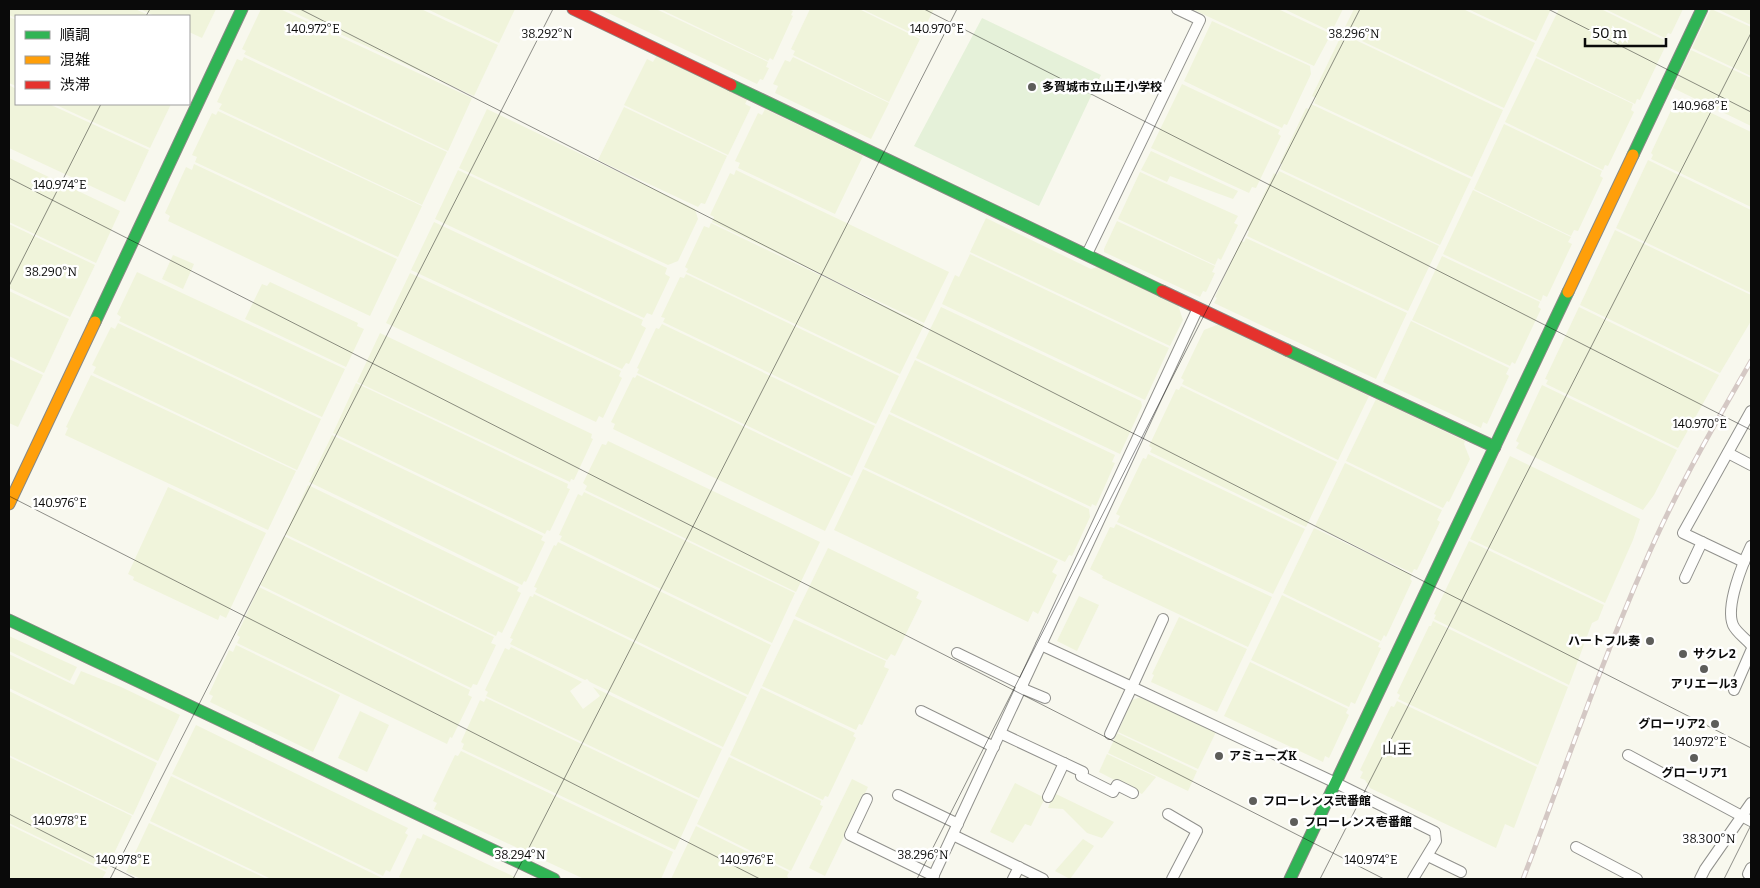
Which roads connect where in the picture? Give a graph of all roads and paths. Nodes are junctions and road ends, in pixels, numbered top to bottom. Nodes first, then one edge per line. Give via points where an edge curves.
1 (242, 9) edge
2 (573, 9) edge
3 (1176, 9) edge
4 (1702, 9) edge
5 (1087, 254) junction
6 (1198, 308) junction
7 (1751, 411) edge
8 (1495, 447) junction
9 (1728, 453) junction
10 (1751, 465) edge
11 (9, 504) edge
12 (1702, 542) junction
13 (1751, 546) edge
14 (1744, 562) junction
15 (1685, 578) dead end
16 (1163, 619) dead end
17 (9, 620) edge
18 (1042, 645) junction
19 (1751, 645) edge
20 (1751, 651) edge
21 (957, 653) dead end
22 (1022, 686) junction
23 (1132, 687) junction
24 (1734, 690) dead end
25 (1045, 698) dead end
26 (921, 711) dead end
27 (1000, 733) junction
28 (1110, 734) dead end
29 (994, 747) junction
30 (1628, 755) dead end
31 (1064, 763) junction
32 (1336, 783) junction
33 (1133, 793) dead end
34 (898, 794) dead end
35 (1048, 797) dead end
36 (867, 799) dead end
37 (1751, 803) edge
38 (1168, 814) dead end
39 (1747, 818) edge
40 (958, 824) junction
41 (953, 835) junction
42 (1576, 847) dead end
43 (1428, 856) junction
44 (1019, 867) junction
45 (1461, 872) dead end
46 (933, 878) edge
47 (554, 879) edge
48 (1013, 879) edge
49 (1043, 879) edge
50 (1172, 879) edge
51 (1290, 879) edge
52 (1413, 879) edge
53 (1637, 879) edge
54 (1700, 879) edge

1 - 11 street
2 - 5 street
3 - 5 street via 1200,20
4 - 8 street
5 - 6 street
6 - 8 street
6 - 18 street
7 - 9 street
8 - 32 street
9 - 10 street
9 - 12 street via 1683,533
12 - 14 street
12 - 15 street
13 - 14 street
14 - 19 street via 1733,594 1733,625
16 - 23 street
17 - 47 street
18 - 22 street
18 - 23 street
20 - 24 street
21 - 22 street
22 - 25 street
22 - 27 street
23 - 28 street
23 - 32 street
26 - 29 street
27 - 29 street
27 - 31 street
29 - 40 street
30 - 39 street
31 - 33 street via 1084,772 1081,776 1113,792 1117,785
31 - 35 street
32 - 43 street via 1435,832 1436,841
32 - 51 street
34 - 40 street
36 - 46 street via 850,835
37 - 39 street
38 - 50 street via 1197,830
39 - 54 street
40 - 41 street
41 - 44 street
41 - 46 street
42 - 53 street
43 - 45 street
43 - 52 street
44 - 48 street
44 - 49 street

